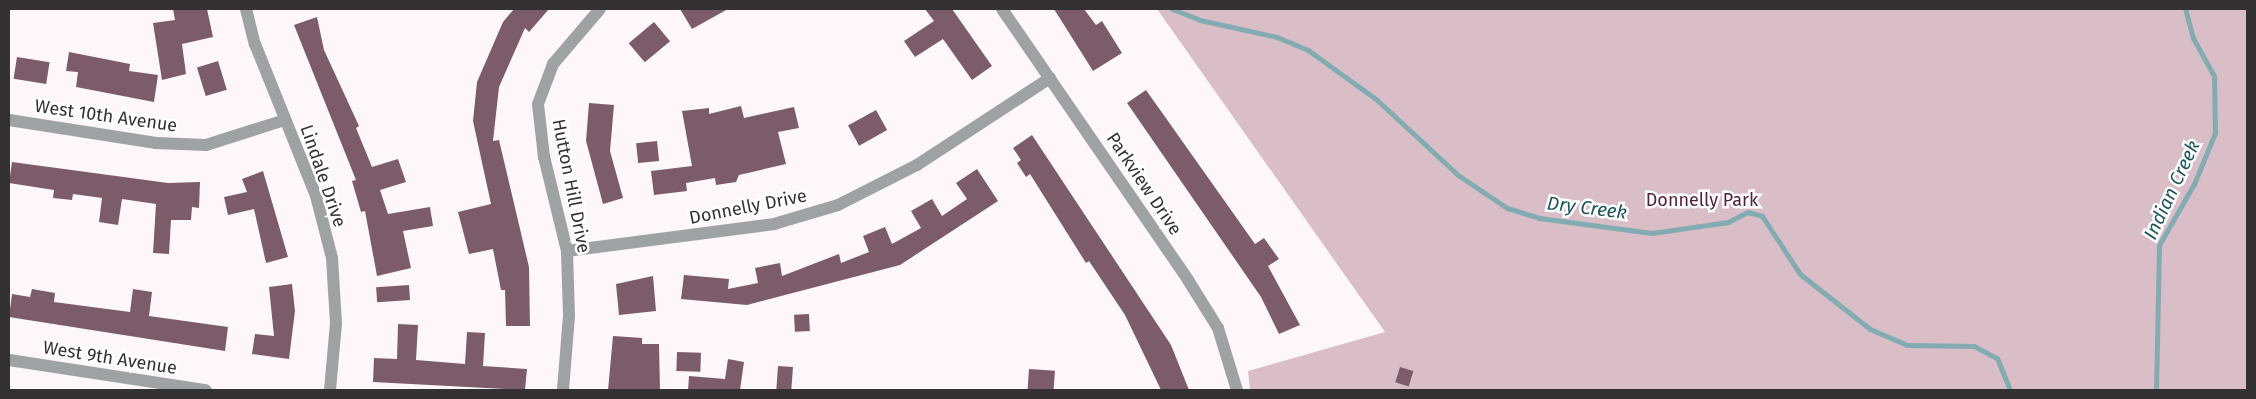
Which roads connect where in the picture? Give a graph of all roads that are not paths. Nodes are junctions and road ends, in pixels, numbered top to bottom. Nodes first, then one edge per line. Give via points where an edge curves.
1 (246, 9) edge
2 (600, 9) edge
3 (1002, 9) edge
4 (1050, 78) junction
5 (9, 120) edge
6 (285, 120) junction
7 (567, 251) junction
8 (9, 360) edge
9 (206, 390) edge
10 (330, 390) edge
11 (563, 390) edge
12 (1236, 390) edge

1 - 6 street, Lindale Drive via 255,44
2 - 7 street, Hutton Hill Drive via 553,64 538,104 544,157
3 - 4 street, Parkview Drive
4 - 7 street, Donnelly Drive via 917,165 838,205 774,224
4 - 12 street, Parkview Drive via 1218,328
5 - 6 street, West 10th Avenue via 156,144 206,145
6 - 10 street, Lindale Drive via 316,196 332,258 336,323
7 - 11 street, Hutton Hill Drive via 569,316
8 - 9 street, West 9th Avenue

